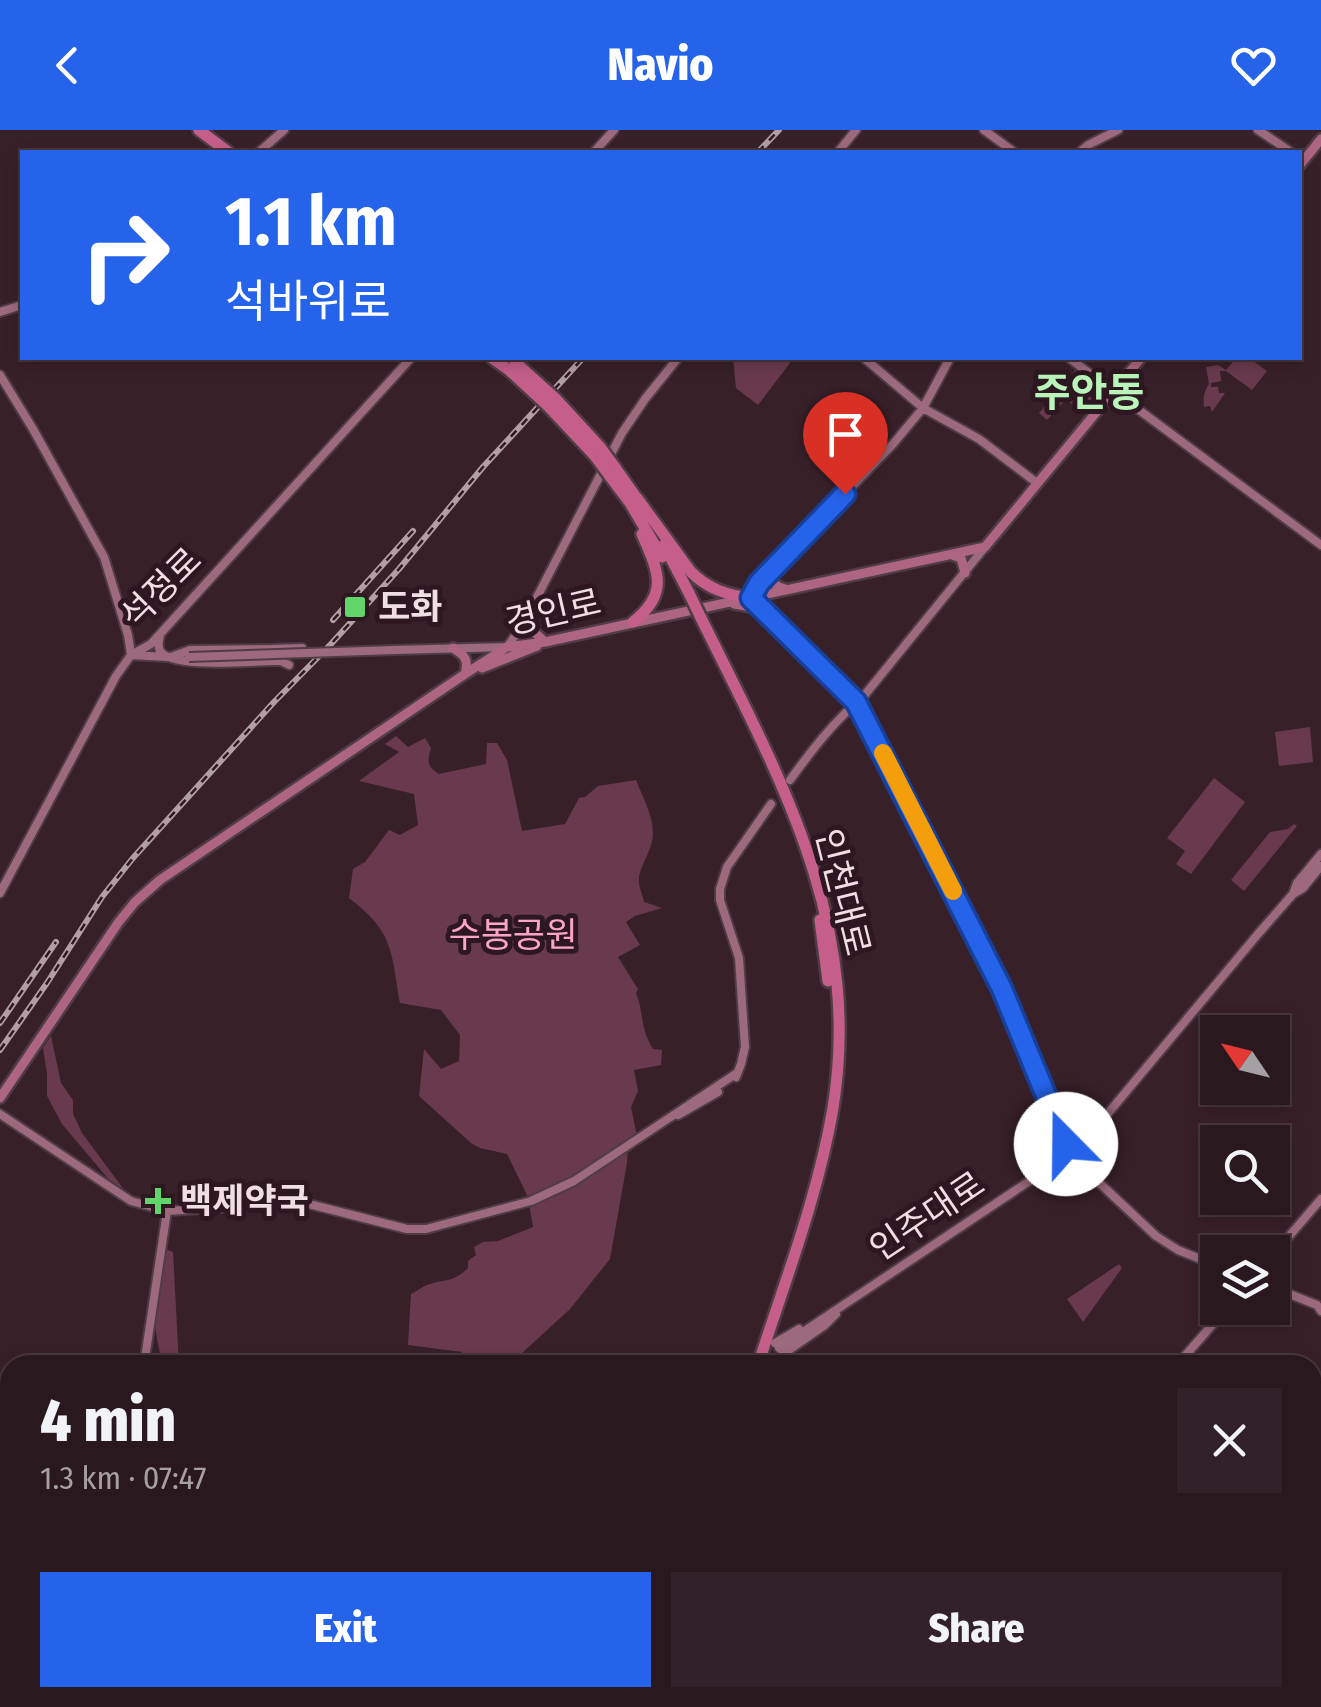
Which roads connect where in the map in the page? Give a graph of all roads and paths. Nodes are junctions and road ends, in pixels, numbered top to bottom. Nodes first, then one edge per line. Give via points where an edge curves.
1 (199, 130) edge
2 (212, 130) edge
3 (284, 130) edge
4 (614, 130) edge
5 (856, 130) edge
6 (984, 130) edge
7 (1118, 130) edge
8 (1258, 130) edge
9 (1321, 139) edge
10 (225, 150) edge
11 (238, 150) edge
12 (261, 150) edge
13 (596, 150) edge
14 (840, 150) edge
15 (1011, 150) edge
16 (1082, 150) edge
17 (1288, 150) edge
18 (1302, 160) edge
19 (408, 360) edge
20 (676, 360) edge
21 (866, 360) edge
22 (949, 360) edge
23 (1072, 360) edge
24 (1138, 360) edge
25 (511, 363) edge
26 (0, 375) edge
27 (1114, 390) junction
28 (923, 408) junction
29 (1037, 483) junction
30 (634, 500) junction
31 (1321, 546) edge
32 (985, 547) junction
33 (949, 554) junction
34 (771, 571) junction
35 (965, 573) junction
36 (788, 589) junction
37 (751, 598) junction
38 (726, 603) junction
39 (529, 614) junction
40 (633, 622) junction
41 (782, 629) junction
42 (160, 635) junction
43 (545, 642) junction
44 (507, 647) junction
45 (302, 648) dead end
46 (453, 648) junction
47 (272, 649) junction
48 (132, 656) junction
49 (171, 657) junction
50 (272, 661) junction
51 (289, 664) dead end
52 (466, 674) junction
53 (856, 702) junction
54 (790, 780) dead end
55 (771, 804) dead end
56 (1321, 854) edge
57 (1321, 866) edge
58 (0, 894) edge
59 (1293, 894) junction
60 (0, 1098) edge
61 (0, 1114) edge
62 (1070, 1154) junction
63 (1321, 1198) edge
64 (167, 1211) junction
65 (1290, 1235) edge
66 (1200, 1259) edge
67 (1290, 1294) edge
68 (842, 1306) junction
69 (1321, 1311) edge
70 (1212, 1325) edge
71 (777, 1346) dead end
72 (145, 1355) edge
73 (752, 1355) edge
74 (782, 1355) edge
75 (1186, 1355) edge

1 - 10 highway
2 - 11 highway
3 - 12 main road
4 - 13 main road
5 - 14 main road
6 - 15 main road
7 - 16 main road
8 - 17 main road
9 - 18 main road
19 - 42 main road, 석정로
20 - 39 main road via 622,433
21 - 28 main road
22 - 28 main road
23 - 27 main road
24 - 27 main road
25 - 30 highway, 인천대로, bridge via 598,452
26 - 48 main road via 109,567
27 - 29 main road
27 - 31 main road
28 - 29 main road
28 - 34 main road
29 - 32 main road
30 - 37 highway via 700,581
30 - 40 highway via 658,586 647,611
30 - 73 highway, 인천대로, bridge via 778,791 819,917 830,989 825,1107 810,1180
32 - 33 main road, 경인로
32 - 35 main road
33 - 35 main road via 961,558
33 - 36 main road, 경인로
34 - 36 main road via 773,582
34 - 37 main road
35 - 53 main road
36 - 37 main road, 경인로
37 - 38 main road, 경인로
37 - 41 main road
38 - 40 main road, 경인로
38 - 41 main road via 752,606
39 - 43 main road via 529,625
39 - 44 main road
40 - 43 main road, 경인로
41 - 53 main road
42 - 48 main road, 석정로
42 - 49 main road via 161,652
43 - 44 main road, 경인로
43 - 52 main road
44 - 46 main road
44 - 52 main road, 경인로
45 - 47 main road
46 - 49 main road, bridge
46 - 52 main road via 464,654
47 - 49 main road via 190,650
47 - 50 main road
48 - 49 main road
48 - 58 main road, 석정로
49 - 50 main road
50 - 51 main road
52 - 60 main road, 경인로 via 135,902
53 - 54 main road
53 - 62 main road via 1002,989
55 - 64 main road via 727,866 720,889 739,958 745,1047 729,1085 531,1202 426,1229 305,1204
56 - 59 main road, 인주대로
57 - 59 main road, 인주대로
59 - 62 main road, 인주대로
61 - 64 main road via 131,1201
62 - 66 main road via 1156,1236
62 - 68 main road, 인주대로
63 - 65 main road
64 - 72 main road
67 - 69 main road
68 - 71 main road
68 - 74 main road
70 - 75 main road

